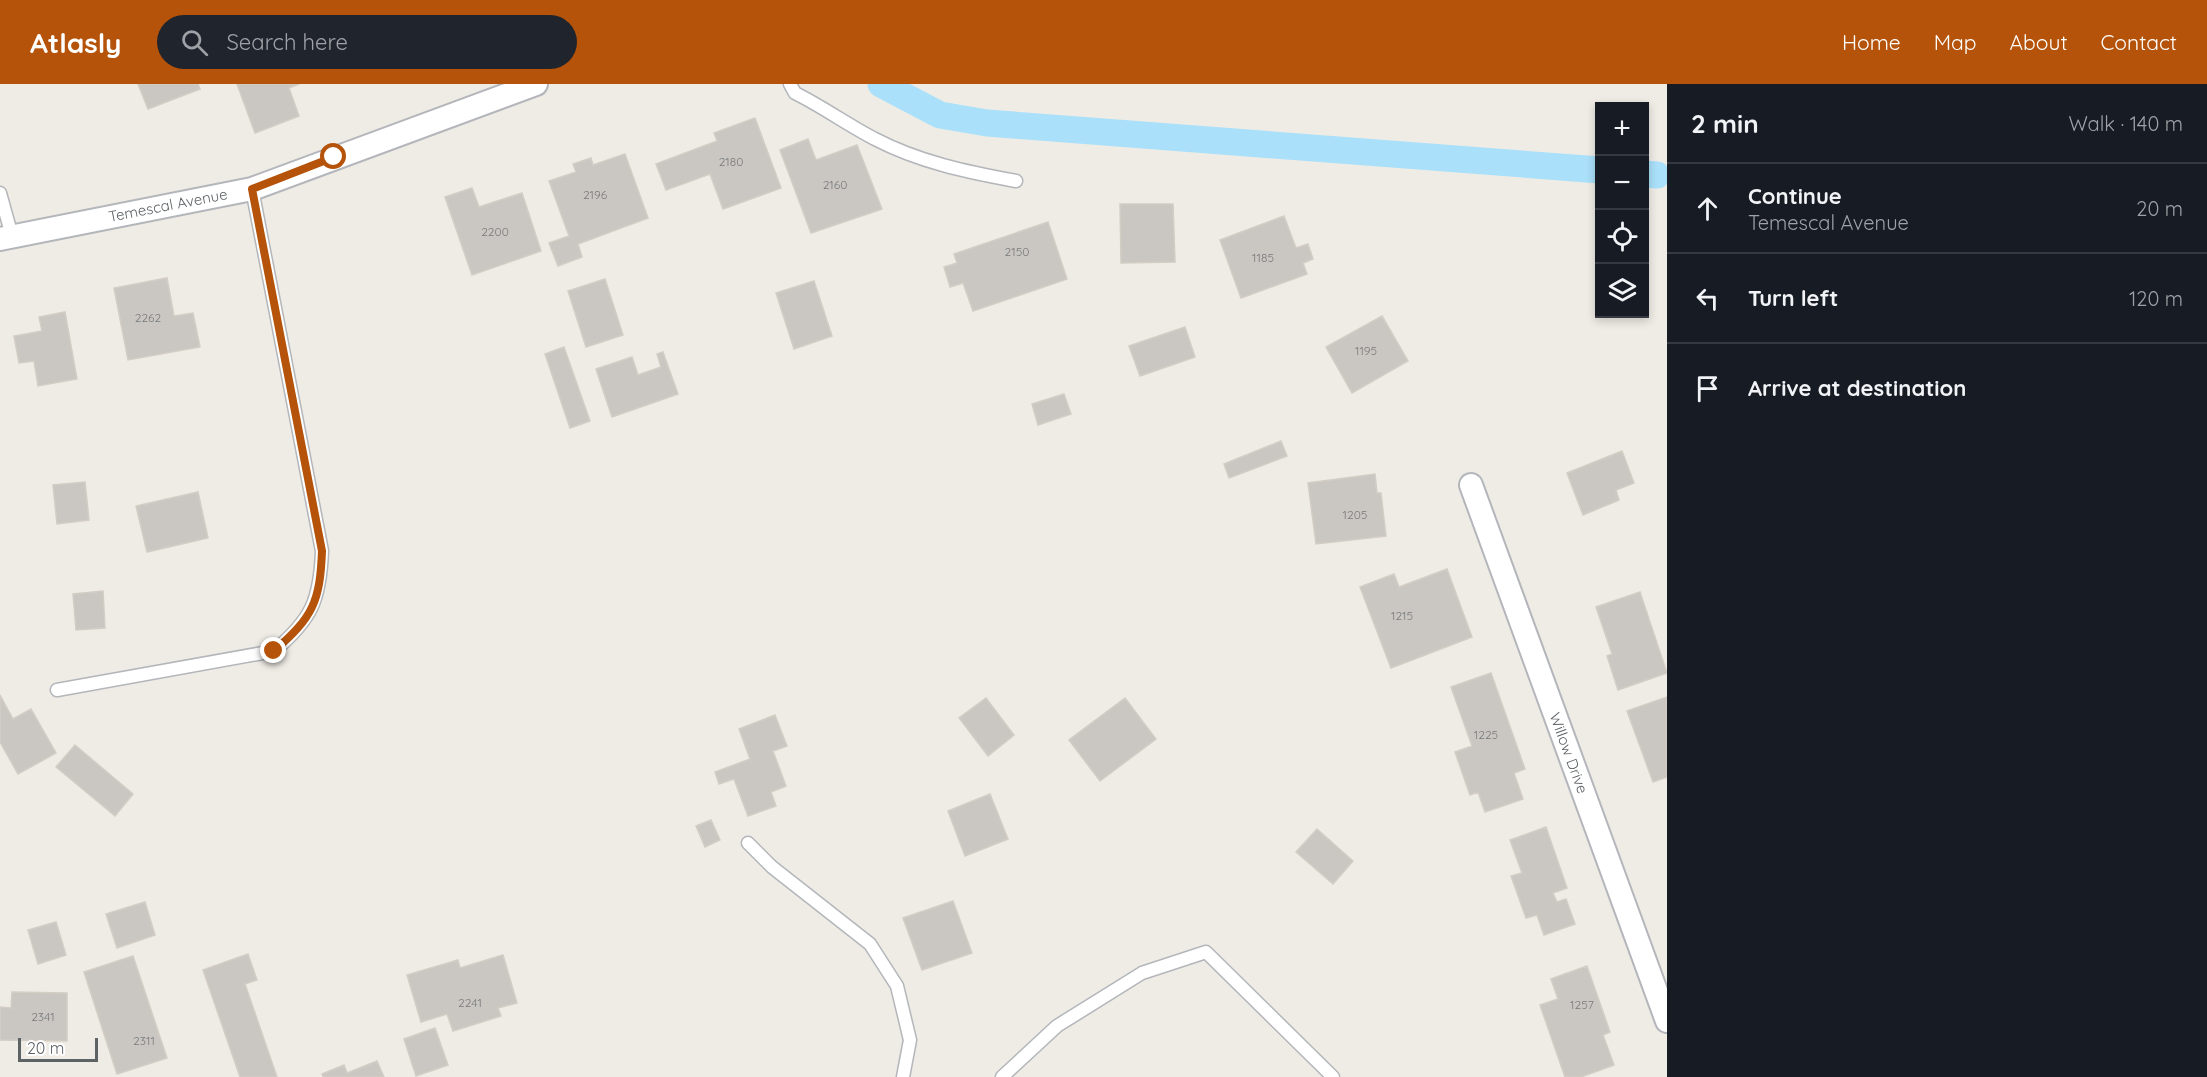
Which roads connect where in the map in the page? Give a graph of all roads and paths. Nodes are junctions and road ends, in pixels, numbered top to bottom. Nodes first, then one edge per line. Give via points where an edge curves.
1 (536, 84) edge
2 (790, 84) edge
3 (1016, 181) dead end
4 (252, 189) junction
5 (0, 193) edge
6 (6, 237) edge
7 (1471, 485) dead end
8 (57, 690) dead end
9 (748, 843) dead end
10 (1667, 1022) edge
11 (903, 1077) edge
12 (1002, 1077) edge
13 (1333, 1077) edge

1 - 4 street, Temescal Avenue
2 - 3 lane via 795,93 874,139 912,156 956,170
4 - 6 street, Temescal Avenue
4 - 8 lane via 322,551 321,585 311,612 274,651
5 - 6 lane
7 - 10 street, Willow Drive
9 - 11 lane via 772,867 870,944 900,997 910,1040
12 - 13 lane via 1057,1026 1142,972 1206,952

